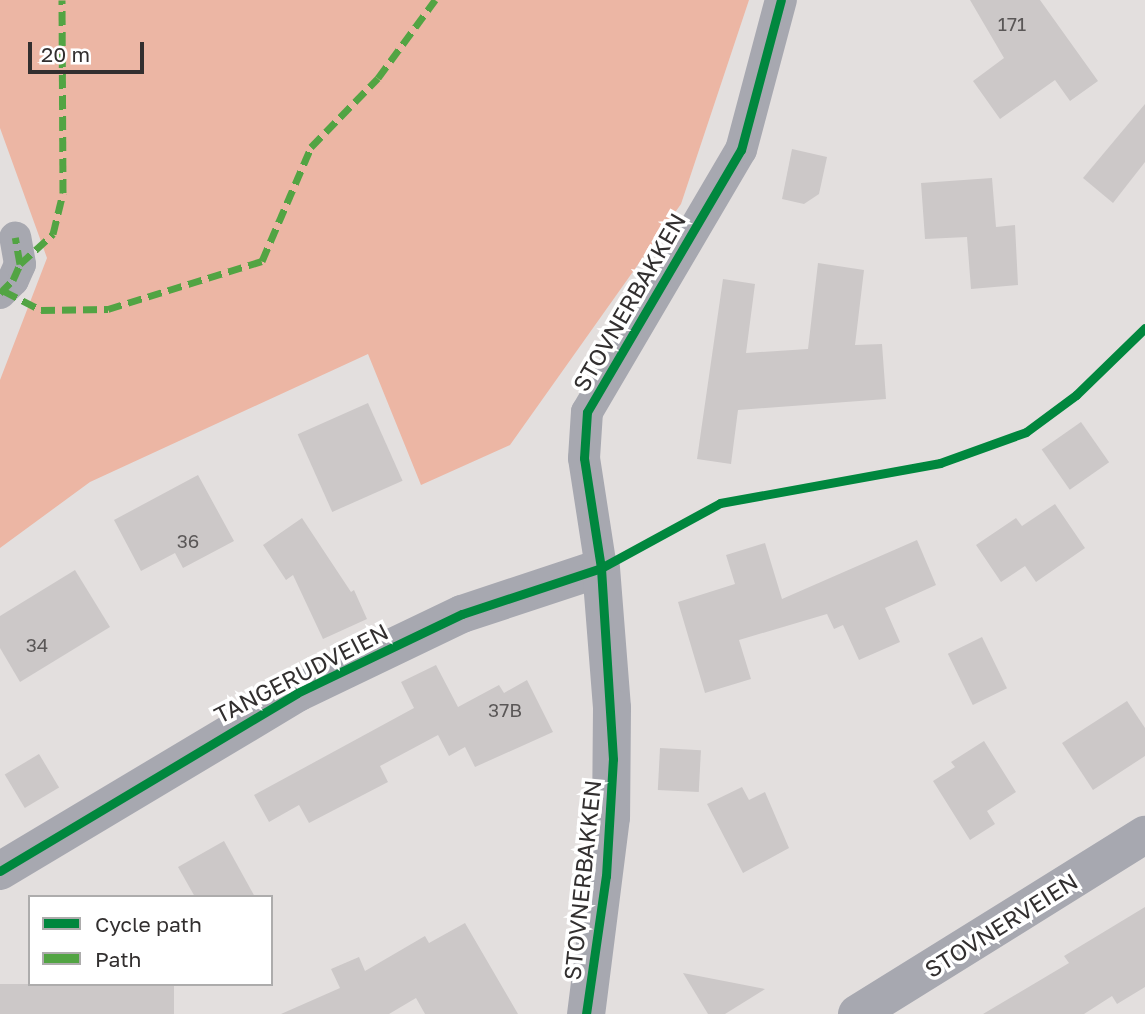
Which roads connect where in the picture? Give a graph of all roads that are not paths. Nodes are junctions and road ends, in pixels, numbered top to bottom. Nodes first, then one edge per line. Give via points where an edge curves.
1 (781, 0) edge
2 (15, 237) dead end
3 (0, 293) edge
4 (601, 568) junction
5 (1145, 835) edge
6 (0, 871) edge
7 (586, 1014) edge
8 (857, 1014) edge

1 - 4 street, STOVNERBAKKEN via 741,150 587,412 584,458
2 - 3 street via 20,264
4 - 6 street, TANGERUDVEIEN via 462,614 297,693
4 - 7 street, STOVNERBAKKEN via 612,708 611,817
5 - 8 street, STOVNERVEIEN

